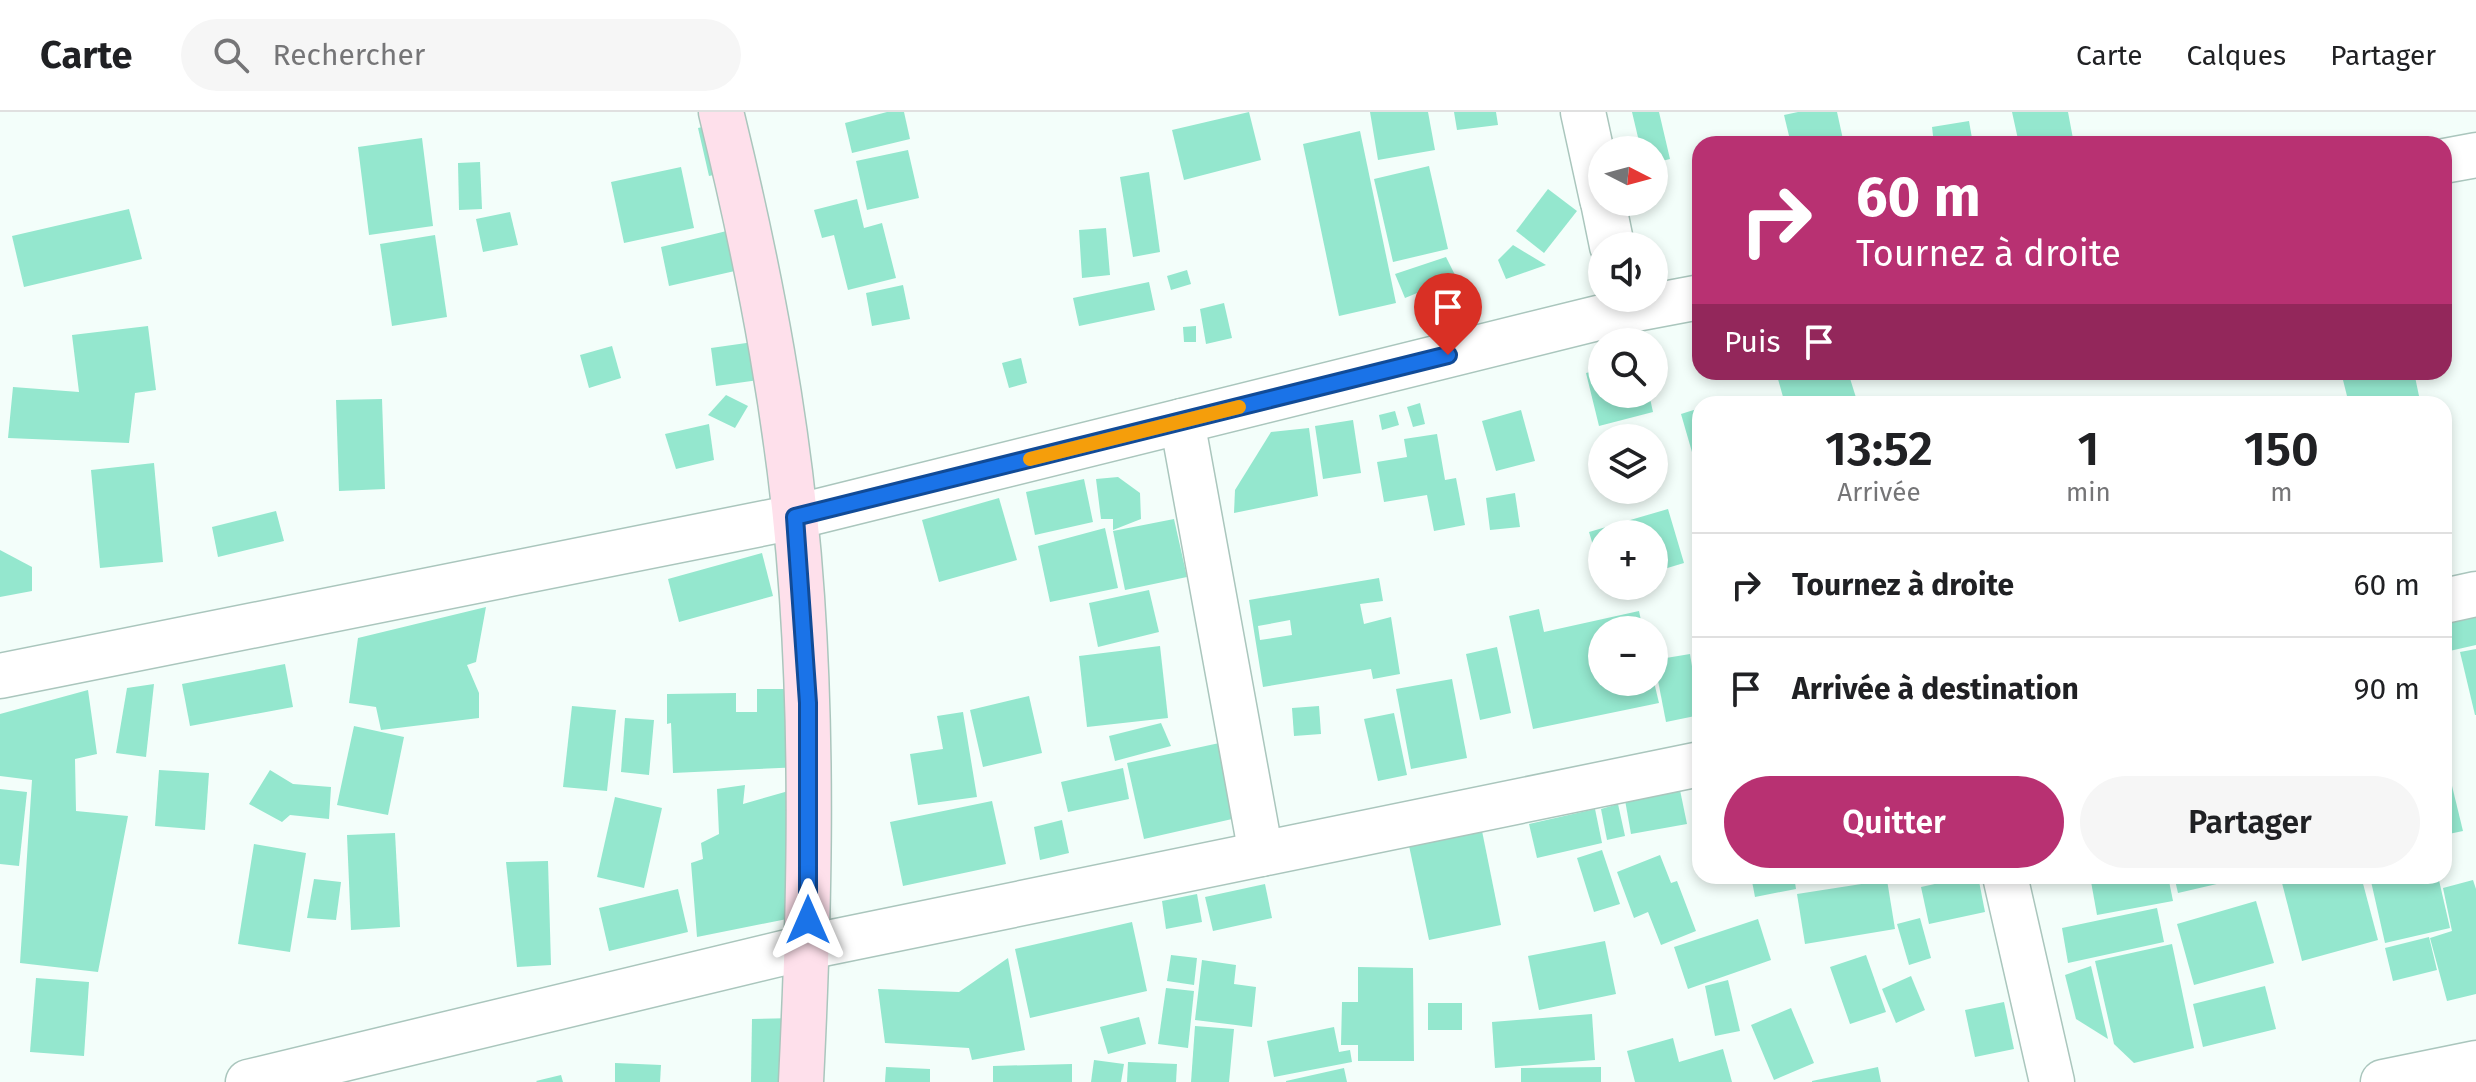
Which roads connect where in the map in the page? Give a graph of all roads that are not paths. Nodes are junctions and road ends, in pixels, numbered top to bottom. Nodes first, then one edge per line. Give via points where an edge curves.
1 (721, 112) edge
2 (1583, 112) edge
3 (1588, 136) edge
4 (2476, 155) edge
5 (2452, 160) edge
6 (1692, 298) edge
7 (1668, 300) edge
8 (1595, 312) edge
9 (1182, 421) junction
10 (795, 517) junction
11 (2476, 594) edge
12 (2452, 599) edge
13 (0, 676) edge
14 (1692, 766) edge
15 (1261, 854) junction
16 (2007, 884) edge
17 (808, 947) junction
18 (2476, 1063) edge
19 (248, 1082) edge
20 (801, 1082) edge
21 (2052, 1082) edge
22 (2383, 1082) edge

1 - 10 street via 770,330
2 - 3 street
4 - 5 street
6 - 7 street
8 - 9 street
9 - 10 street
9 - 15 street
10 - 13 street
10 - 17 street via 808,703
11 - 12 street
14 - 15 street
15 - 17 street
16 - 21 street
17 - 19 street
17 - 20 street
18 - 22 street

